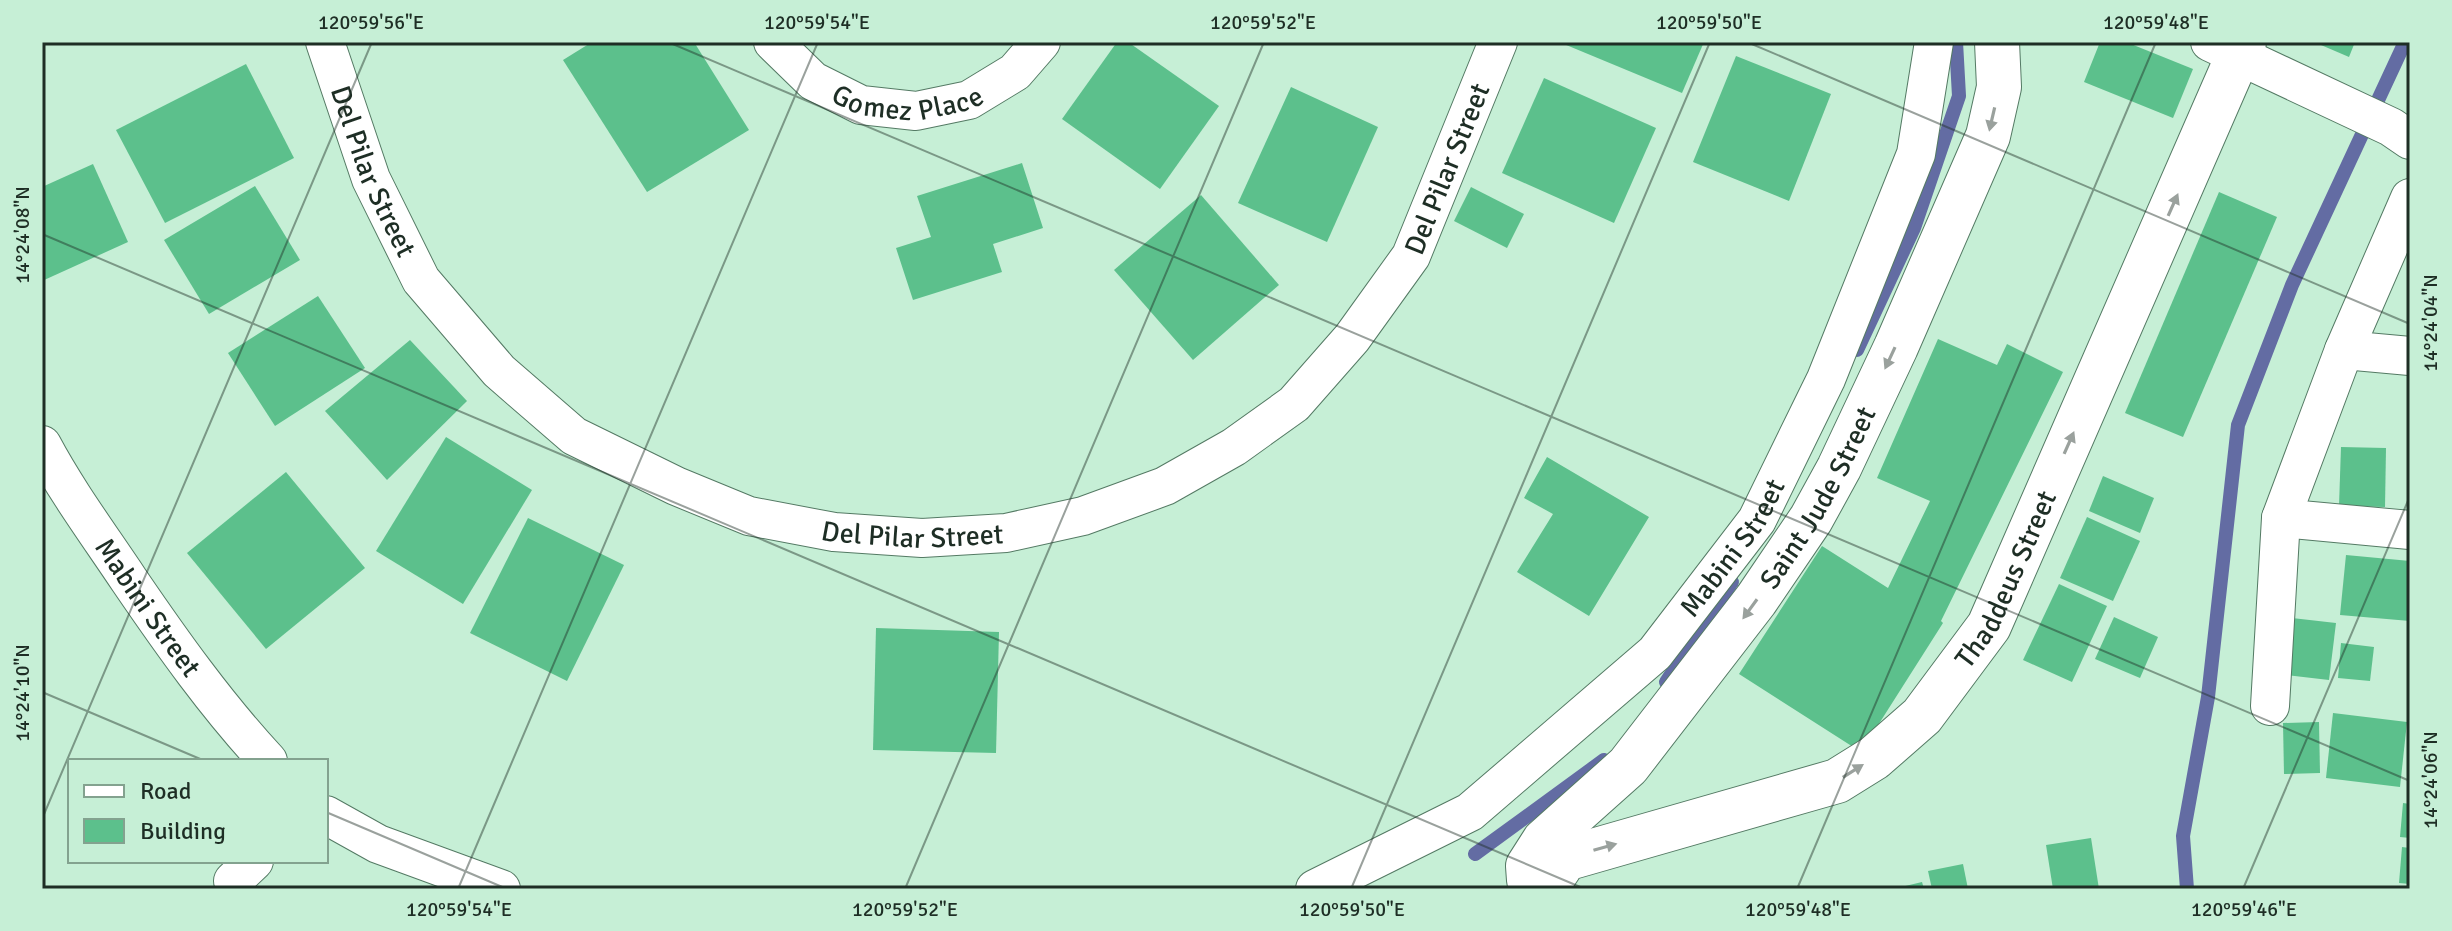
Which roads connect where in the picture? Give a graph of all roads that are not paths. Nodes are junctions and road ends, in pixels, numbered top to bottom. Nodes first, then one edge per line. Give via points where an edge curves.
1 (325, 42) edge
2 (773, 42) edge
3 (1041, 42) edge
4 (1498, 42) edge
5 (1934, 42) edge
6 (1997, 42) edge
7 (2231, 46) edge
8 (2400, 134) edge
9 (2409, 204) edge
10 (2344, 350) junction
11 (2410, 356) edge
12 (42, 445) edge
13 (2281, 518) junction
14 (2410, 530) edge
15 (2270, 706) dead end
16 (266, 759) edge
17 (328, 816) edge
18 (501, 889) edge
19 (1315, 889) edge
20 (1529, 889) edge
21 (1545, 889) edge

1 - 4 street, Del Pilar Street via 371,179 421,280 499,371 574,436 749,516 834,532 922,538 1006,533 1083,516 1165,486 1234,447 1294,404 1352,338 1411,256
2 - 3 street, Gomez Place via 813,81 861,105 916,111 969,100 1015,72
5 - 19 street, Mabini Street via 1916,154 1826,379 1757,520 1655,653 1470,812
6 -> 20 street, Saint Jude Street via 1999,87 1988,136 1896,347 1811,519 1716,655 1628,766 1544,841 1528,866
7 - 8 street
21 -> 7 street, Thaddeus Street via 1565,859 1837,781 1874,758 1922,716 1989,626
9 - 10 street
10 - 11 street
10 - 13 street
12 - 16 street, Mabini Street via 154,616 233,724
13 - 14 street
13 - 15 street
17 - 18 street via 378,844

